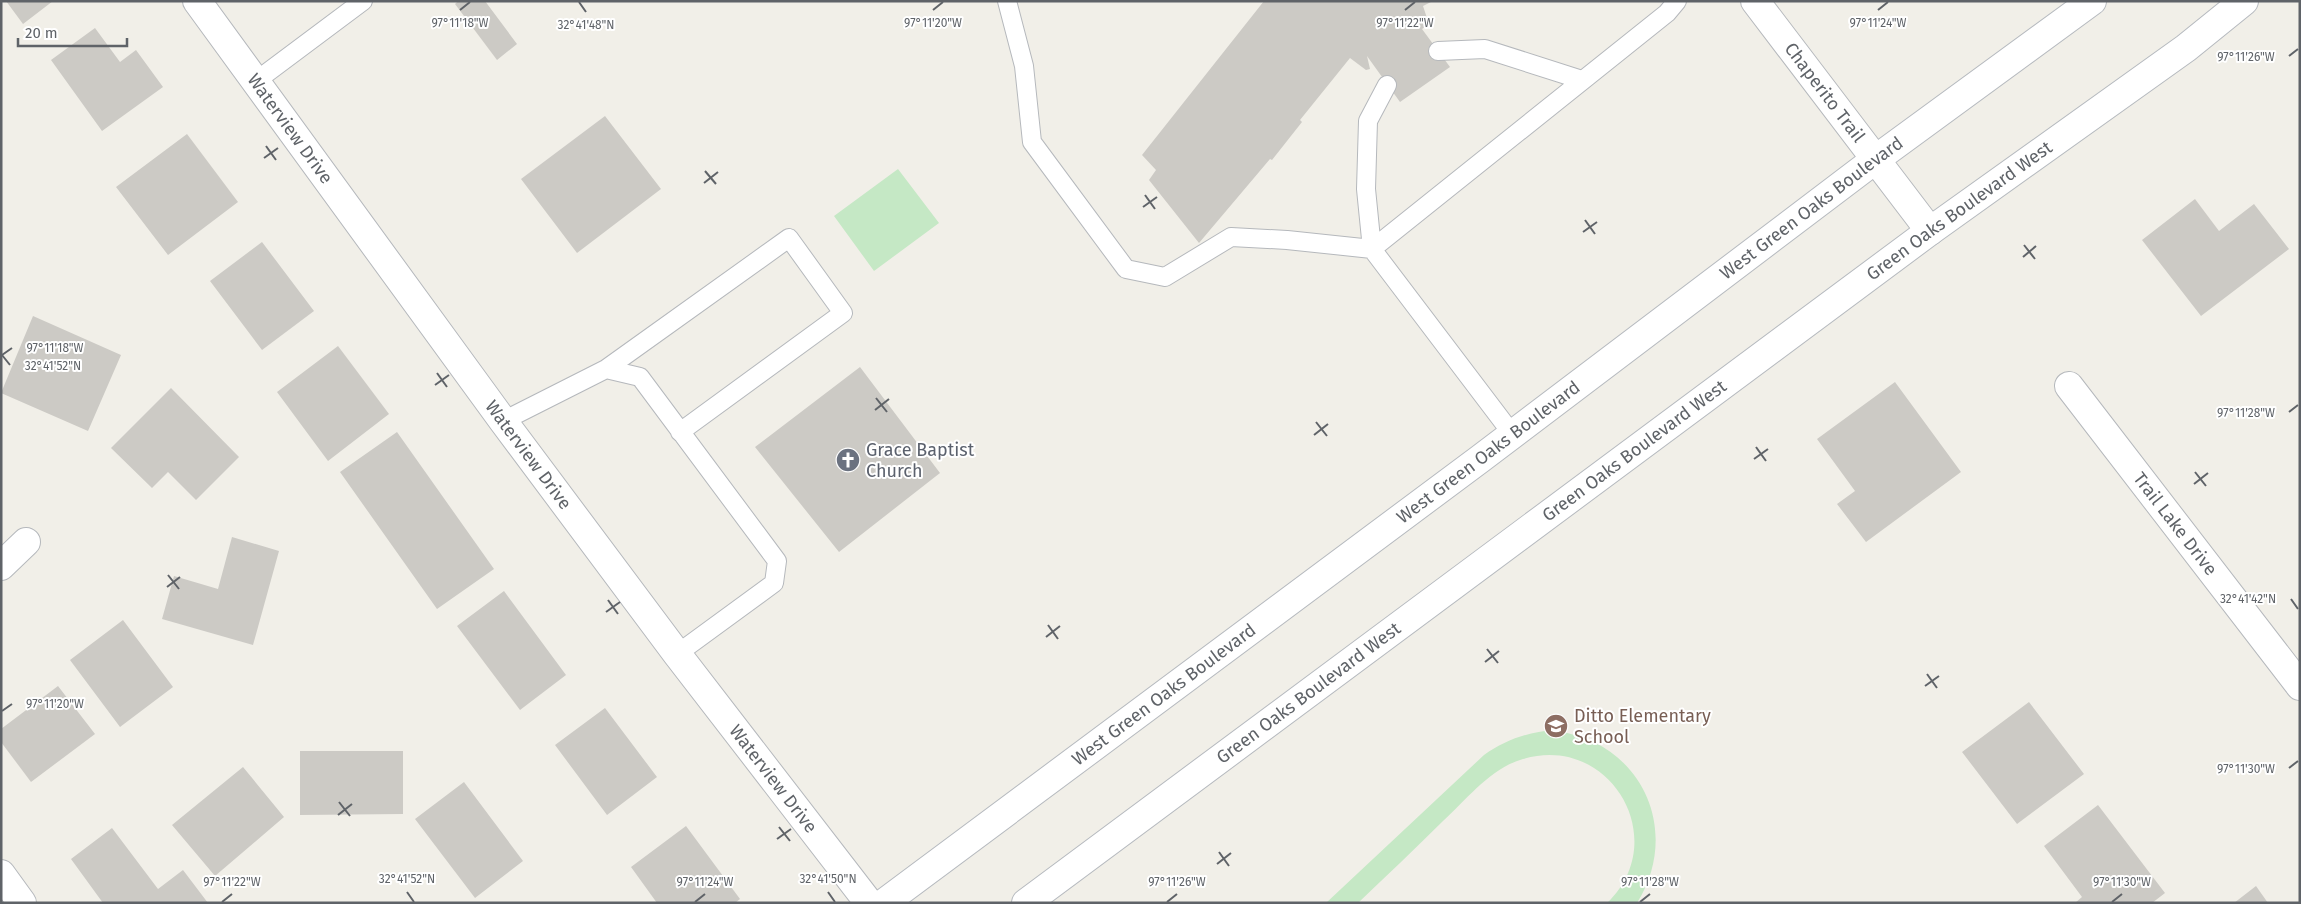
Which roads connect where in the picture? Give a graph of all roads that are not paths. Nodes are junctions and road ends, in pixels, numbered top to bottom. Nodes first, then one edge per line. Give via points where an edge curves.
1 (197, 1) edge
2 (362, 1) edge
3 (1007, 1) edge
4 (1677, 1) edge
5 (1755, 1) edge
6 (2092, 1) edge
7 (2244, 1) edge
8 (1438, 52) dead end
9 (1582, 80) junction
10 (256, 81) junction
11 (1387, 85) dead end
12 (1876, 159) junction
13 (1930, 231) junction
14 (1372, 249) junction
15 (606, 369) junction
16 (2069, 386) dead end
17 (503, 421) junction
18 (680, 432) junction
19 (1512, 434) junction
20 (26, 542) dead end
21 (1, 566) edge
22 (677, 654) junction
23 (2300, 686) edge
24 (1, 874) edge
25 (22, 903) edge
26 (869, 903) edge
27 (884, 903) edge
28 (1026, 903) edge

1 - 10 main road, Waterview Drive
2 - 10 lane
3 - 14 lane via 1024,66 1032,142 1126,269 1165,277 1232,238
4 - 9 lane via 1667,13
5 - 12 main road, Chaperito Trail
6 - 12 main road, West Green Oaks Boulevard
7 - 13 main road, Green Oaks Boulevard West via 2186,48
8 - 9 lane via 1484,49
9 - 14 lane
10 - 17 main road, Waterview Drive
11 - 14 lane via 1368,121 1366,189
12 - 13 main road, Chaperito Trail
12 - 19 main road, West Green Oaks Boulevard
13 - 28 main road, Green Oaks Boulevard West
14 - 19 lane
15 - 17 lane
15 - 18 lane via 640,377
15 - 18 lane via 789,238 843,313
16 - 23 main road, Trail Lake Drive
17 - 22 main road, Waterview Drive
18 - 22 lane via 777,562 774,583
19 - 27 main road, West Green Oaks Boulevard
20 - 21 main road
22 - 26 main road, Waterview Drive
24 - 25 main road

